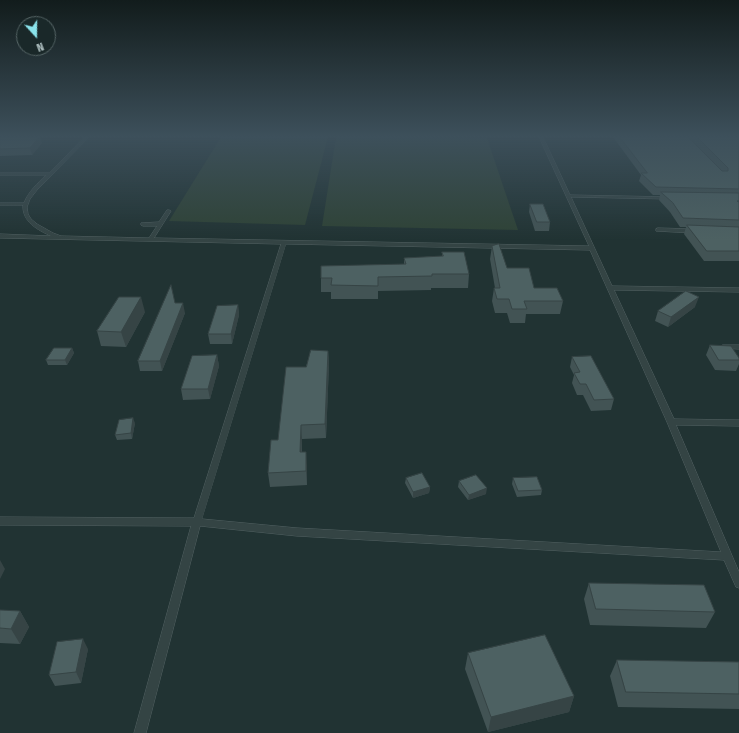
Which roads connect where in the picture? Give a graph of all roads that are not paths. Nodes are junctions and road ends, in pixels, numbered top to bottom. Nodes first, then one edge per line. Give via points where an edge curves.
1 (53, 171) edge
2 (557, 171) edge
3 (0, 174) edge
4 (50, 174) junction
5 (568, 196) junction
6 (677, 198) edge
7 (0, 204) edge
8 (25, 204) junction
9 (168, 211) dead end
10 (143, 224) dead end
11 (160, 224) junction
12 (658, 230) dead end
13 (702, 231) edge
14 (0, 236) edge
15 (60, 238) junction
16 (150, 240) junction
17 (284, 244) junction
18 (592, 248) junction
19 (610, 288) junction
20 (739, 290) edge
21 (712, 346) edge
22 (739, 347) edge
23 (671, 422) junction
24 (739, 423) edge
25 (0, 521) edge
26 (197, 522) junction
27 (726, 556) junction
28 (739, 584) edge
29 (140, 733) edge

1 - 4 lane
2 - 5 lane
3 - 4 lane
4 - 8 lane via 28,196
5 - 6 lane
5 - 18 lane
7 - 8 lane
8 - 15 lane via 25,214 31,223
9 - 11 lane
10 - 11 lane
11 - 16 lane
12 - 13 lane
14 - 15 lane
15 - 16 lane
16 - 17 lane
17 - 18 lane
17 - 26 lane
18 - 19 lane
19 - 20 lane
19 - 23 lane
21 - 22 lane
23 - 24 lane
23 - 27 lane
25 - 26 lane
26 - 27 lane via 297,532
26 - 29 lane
27 - 28 lane

